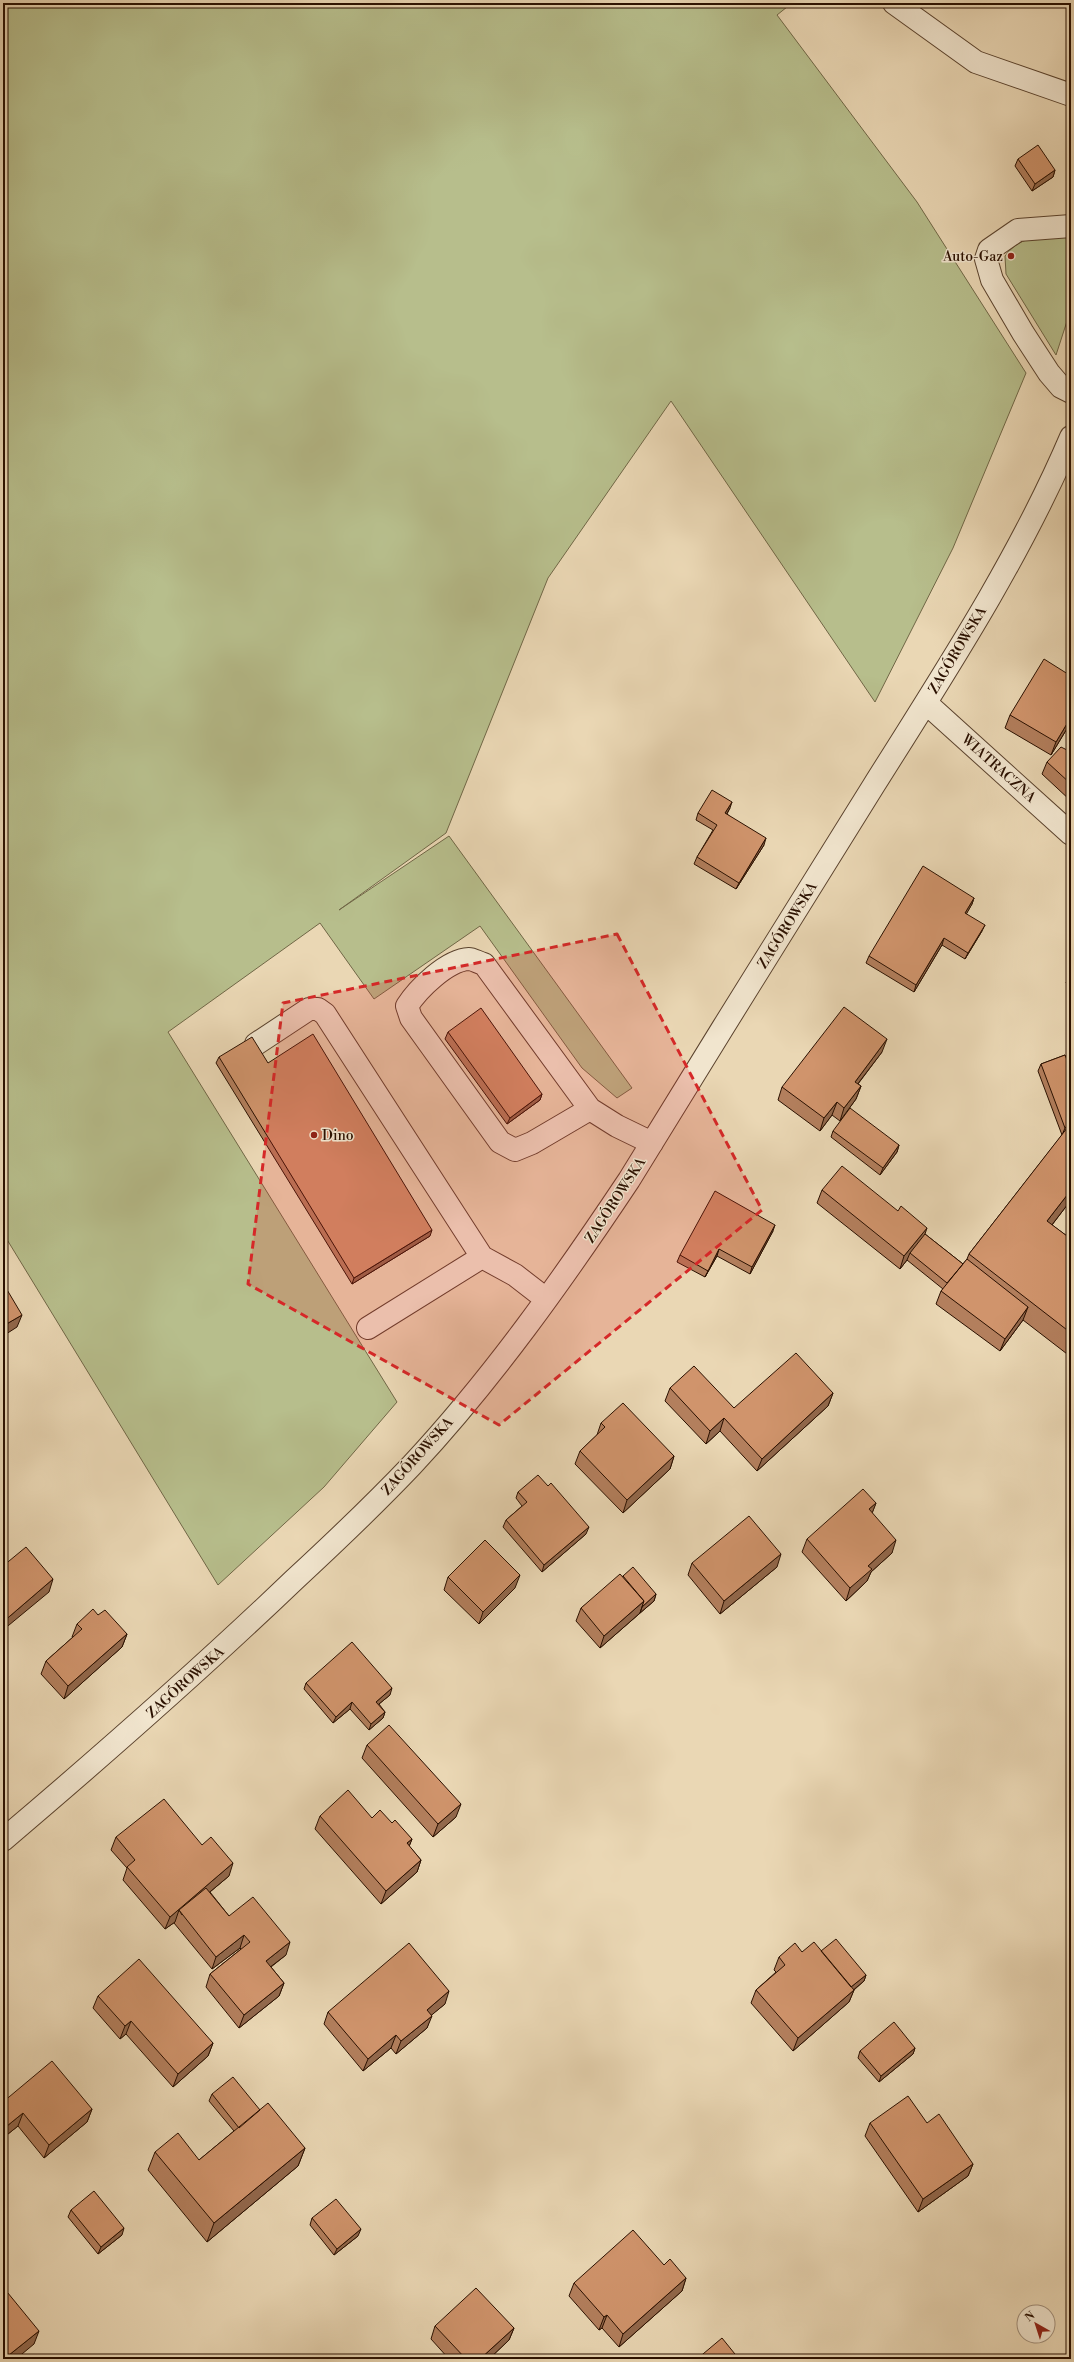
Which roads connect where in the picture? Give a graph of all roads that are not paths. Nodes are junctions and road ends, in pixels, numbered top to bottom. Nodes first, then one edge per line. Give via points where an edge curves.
1 (894, 3) edge
2 (1071, 95) edge
3 (1071, 226) edge
4 (1071, 392) edge
5 (1071, 437) edge
6 (926, 703) junction
7 (1071, 834) edge
8 (256, 1044) edge
9 (590, 1109) junction
10 (652, 1142) junction
11 (482, 1257) junction
12 (546, 1299) junction
13 (368, 1328) dead end
14 (3, 1840) edge

1 - 2 street via 976,62
3 - 4 street via 1018,230 990,250 986,260 992,280 1023,333 1049,373 1061,387
5 - 6 street, ZAGÓROWSKA via 1023,535
6 - 7 street, WIATRACZNA
6 - 10 street, ZAGÓROWSKA
8 - 11 street via 309,1010 318,1010 325,1014
9 - 9 street via 484,964 470,959 452,964 418,989 407,1006 410,1018 500,1142 515,1150 532,1143
9 - 10 street via 617,1126
10 - 12 street, ZAGÓROWSKA via 589,1240
11 - 12 street via 515,1275
11 - 13 street
12 - 14 street, ZAGÓROWSKA via 482,1384 412,1464 337,1540 128,1734

